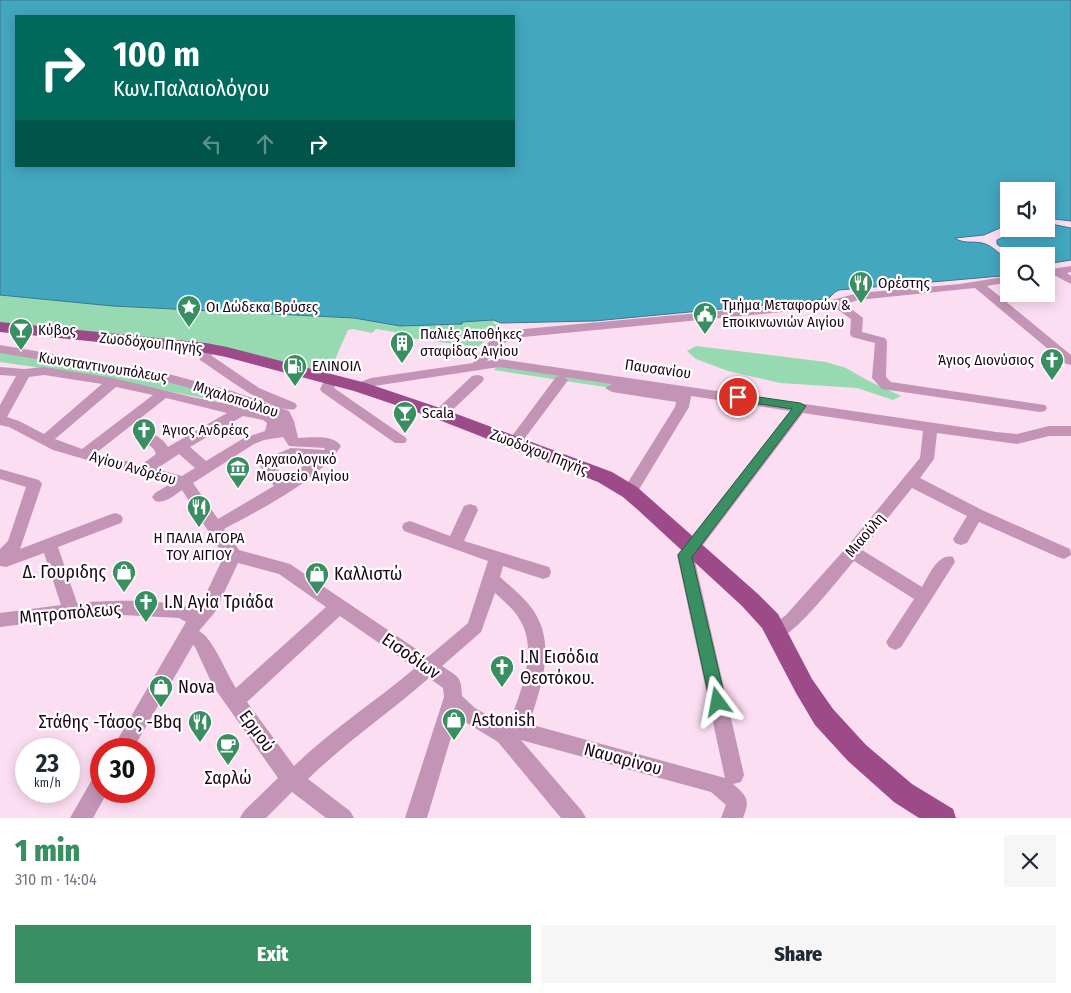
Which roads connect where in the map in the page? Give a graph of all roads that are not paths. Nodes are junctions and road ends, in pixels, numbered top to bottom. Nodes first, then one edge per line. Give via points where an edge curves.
1 (1071, 269) edge
2 (1055, 271) edge
3 (1055, 274) edge
4 (1000, 280) edge
5 (1071, 281) edge
6 (977, 284) junction
7 (835, 302) junction
8 (0, 326) edge
9 (206, 348) junction
10 (0, 349) edge
11 (1071, 361) edge
12 (479, 364) junction
13 (0, 371) edge
14 (24, 373) junction
15 (477, 379) dead end
16 (331, 380) junction
17 (561, 380) junction
18 (112, 382) junction
19 (360, 387) junction
20 (164, 393) junction
21 (685, 394) junction
22 (290, 406) dead end
23 (800, 406) junction
24 (1040, 408) dead end
25 (242, 410) junction
26 (440, 414) junction
27 (0, 419) edge
28 (931, 426) junction
29 (1071, 431) edge
30 (288, 432) junction
31 (272, 434) junction
32 (145, 436) dead end
33 (44, 440) junction
34 (400, 440) dead end
35 (514, 443) junction
36 (180, 447) junction
37 (85, 454) junction
38 (327, 455) junction
39 (164, 456) junction
40 (205, 468) junction
41 (144, 470) junction
42 (0, 474) edge
43 (910, 480) junction
44 (183, 482) junction
45 (283, 488) junction
46 (630, 492) junction
47 (160, 497) dead end
48 (470, 510) dead end
49 (976, 514) junction
50 (115, 519) dead end
51 (410, 526) dead end
52 (214, 528) junction
53 (961, 539) dead end
54 (49, 544) junction
55 (454, 544) junction
56 (692, 548) junction
57 (852, 552) junction
58 (1064, 553) dead end
59 (233, 555) junction
60 (498, 558) junction
61 (0, 559) edge
62 (947, 562) dead end
63 (543, 572) dead end
64 (490, 578) junction
65 (925, 597) junction
66 (339, 606) junction
67 (71, 610) junction
68 (0, 620) edge
69 (196, 621) junction
70 (776, 632) junction
71 (186, 640) junction
72 (895, 642) dead end
73 (429, 668) junction
74 (453, 697) junction
75 (235, 701) junction
76 (511, 733) junction
77 (128, 738) edge
78 (734, 775) dead end
79 (292, 780) junction
80 (90, 802) edge
81 (734, 809) edge
82 (252, 817) edge
83 (81, 818) edge
84 (343, 818) edge
85 (416, 818) edge
86 (575, 818) edge
87 (943, 818) edge

1 - 2 street
3 - 5 street
4 - 6 street
6 - 7 street
6 - 11 street
7 - 12 street via 513,334 496,340
7 - 24 street via 857,318 856,334 881,341 879,378 886,386
8 - 9 main road, Ζωοδόχου Πηγής
9 - 16 main road, Ζωοδόχου Πηγής
9 - 22 street via 205,357 254,391
10 - 30 street, Μιχαλοπούλου via 165,377 219,392 284,414 288,419
12 - 17 street via 494,370
12 - 19 street, Παυσανίου via 371,382
12 - 21 street, Παυσανίου via 499,363
13 - 14 street, Κωνσταντινουπόλεως
14 - 18 street, Κωνσταντινουπόλεως via 44,371
14 - 27 street
15 - 26 street
16 - 19 main road, Ζωοδόχου Πηγής
16 - 34 street via 327,389
17 - 21 street
17 - 35 street
18 - 20 street, Κωνσταντινουπόλεως
18 - 33 street
19 - 26 main road, Ζωοδόχου Πηγής
20 - 25 street, Κωνσταντινουπόλεως
20 - 37 street
21 - 23 street, Παυσανίου
21 - 46 street via 682,407
23 - 28 street, Παυσανίου
23 - 56 street
25 - 31 street, Κωνσταντινουπόλεως via 272,418 275,425
25 - 36 street
26 - 35 main road, Ζωοδόχου Πηγής
27 - 33 street, Αγίου Ανδρέου
28 - 29 street, Παυσανίου via 1018,439 1049,431
28 - 43 street, Μιαούλη via 927,460
30 - 31 street
30 - 38 street, Μιχαλοπούλου via 296,444 331,444 334,448
31 - 40 street via 249,441
32 - 39 street via 159,444
33 - 37 street, Αγίου Ανδρέου
35 - 46 main road, Ζωοδόχου Πηγής via 605,477
36 - 39 street
36 - 40 street
37 - 41 street, Αγίου Ανδρέου
38 - 45 street
38 - 45 street via 291,453 267,464
39 - 41 street
40 - 44 street
41 - 44 street, Αγίου Ανδρέου
42 - 61 street via 34,484 14,544
43 - 49 street
43 - 57 street, Μιαούλη
44 - 47 street
44 - 52 street, Αγίου Ανδρέου via 193,492
45 - 52 street
46 - 56 main road, Ζωοδόχου Πηγής
48 - 55 street
49 - 53 street
49 - 58 street
50 - 54 street
51 - 55 street
52 - 59 street, Αγίου Ανδρέου
54 - 61 street via 6,561
54 - 67 street
55 - 60 street
56 - 70 main road, Ζωοδόχου Πηγής via 750,600
56 - 78 street via 685,555
57 - 65 street
57 - 70 street, Μιαούλη via 792,620
59 - 66 street, Εισοδίων via 279,567
59 - 69 street via 209,607
60 - 63 street
60 - 64 street
62 - 65 street
64 - 73 street via 475,627
64 - 76 street via 528,617 534,630 534,678
65 - 72 street
66 - 73 street, Εισοδίων
66 - 75 street
67 - 68 street, Μητροπόλεως
67 - 69 street, Μητροπόλεως via 103,607 181,611
69 - 71 street
70 - 87 main road, Ζωοδόχου Πηγής via 824,717 886,780
71 - 75 street, Ερμού via 195,637 202,642 220,680
71 - 77 street
73 - 74 street, Εισοδίων via 453,684
73 - 79 street via 326,748
74 - 76 street, Εισοδίων via 468,713
74 - 85 street
75 - 79 street, Ερμού
76 - 81 street, Ναυαρίνου via 717,784
76 - 86 street, Εισοδίων
79 - 82 street
79 - 84 street, Ερμού
80 - 83 street

